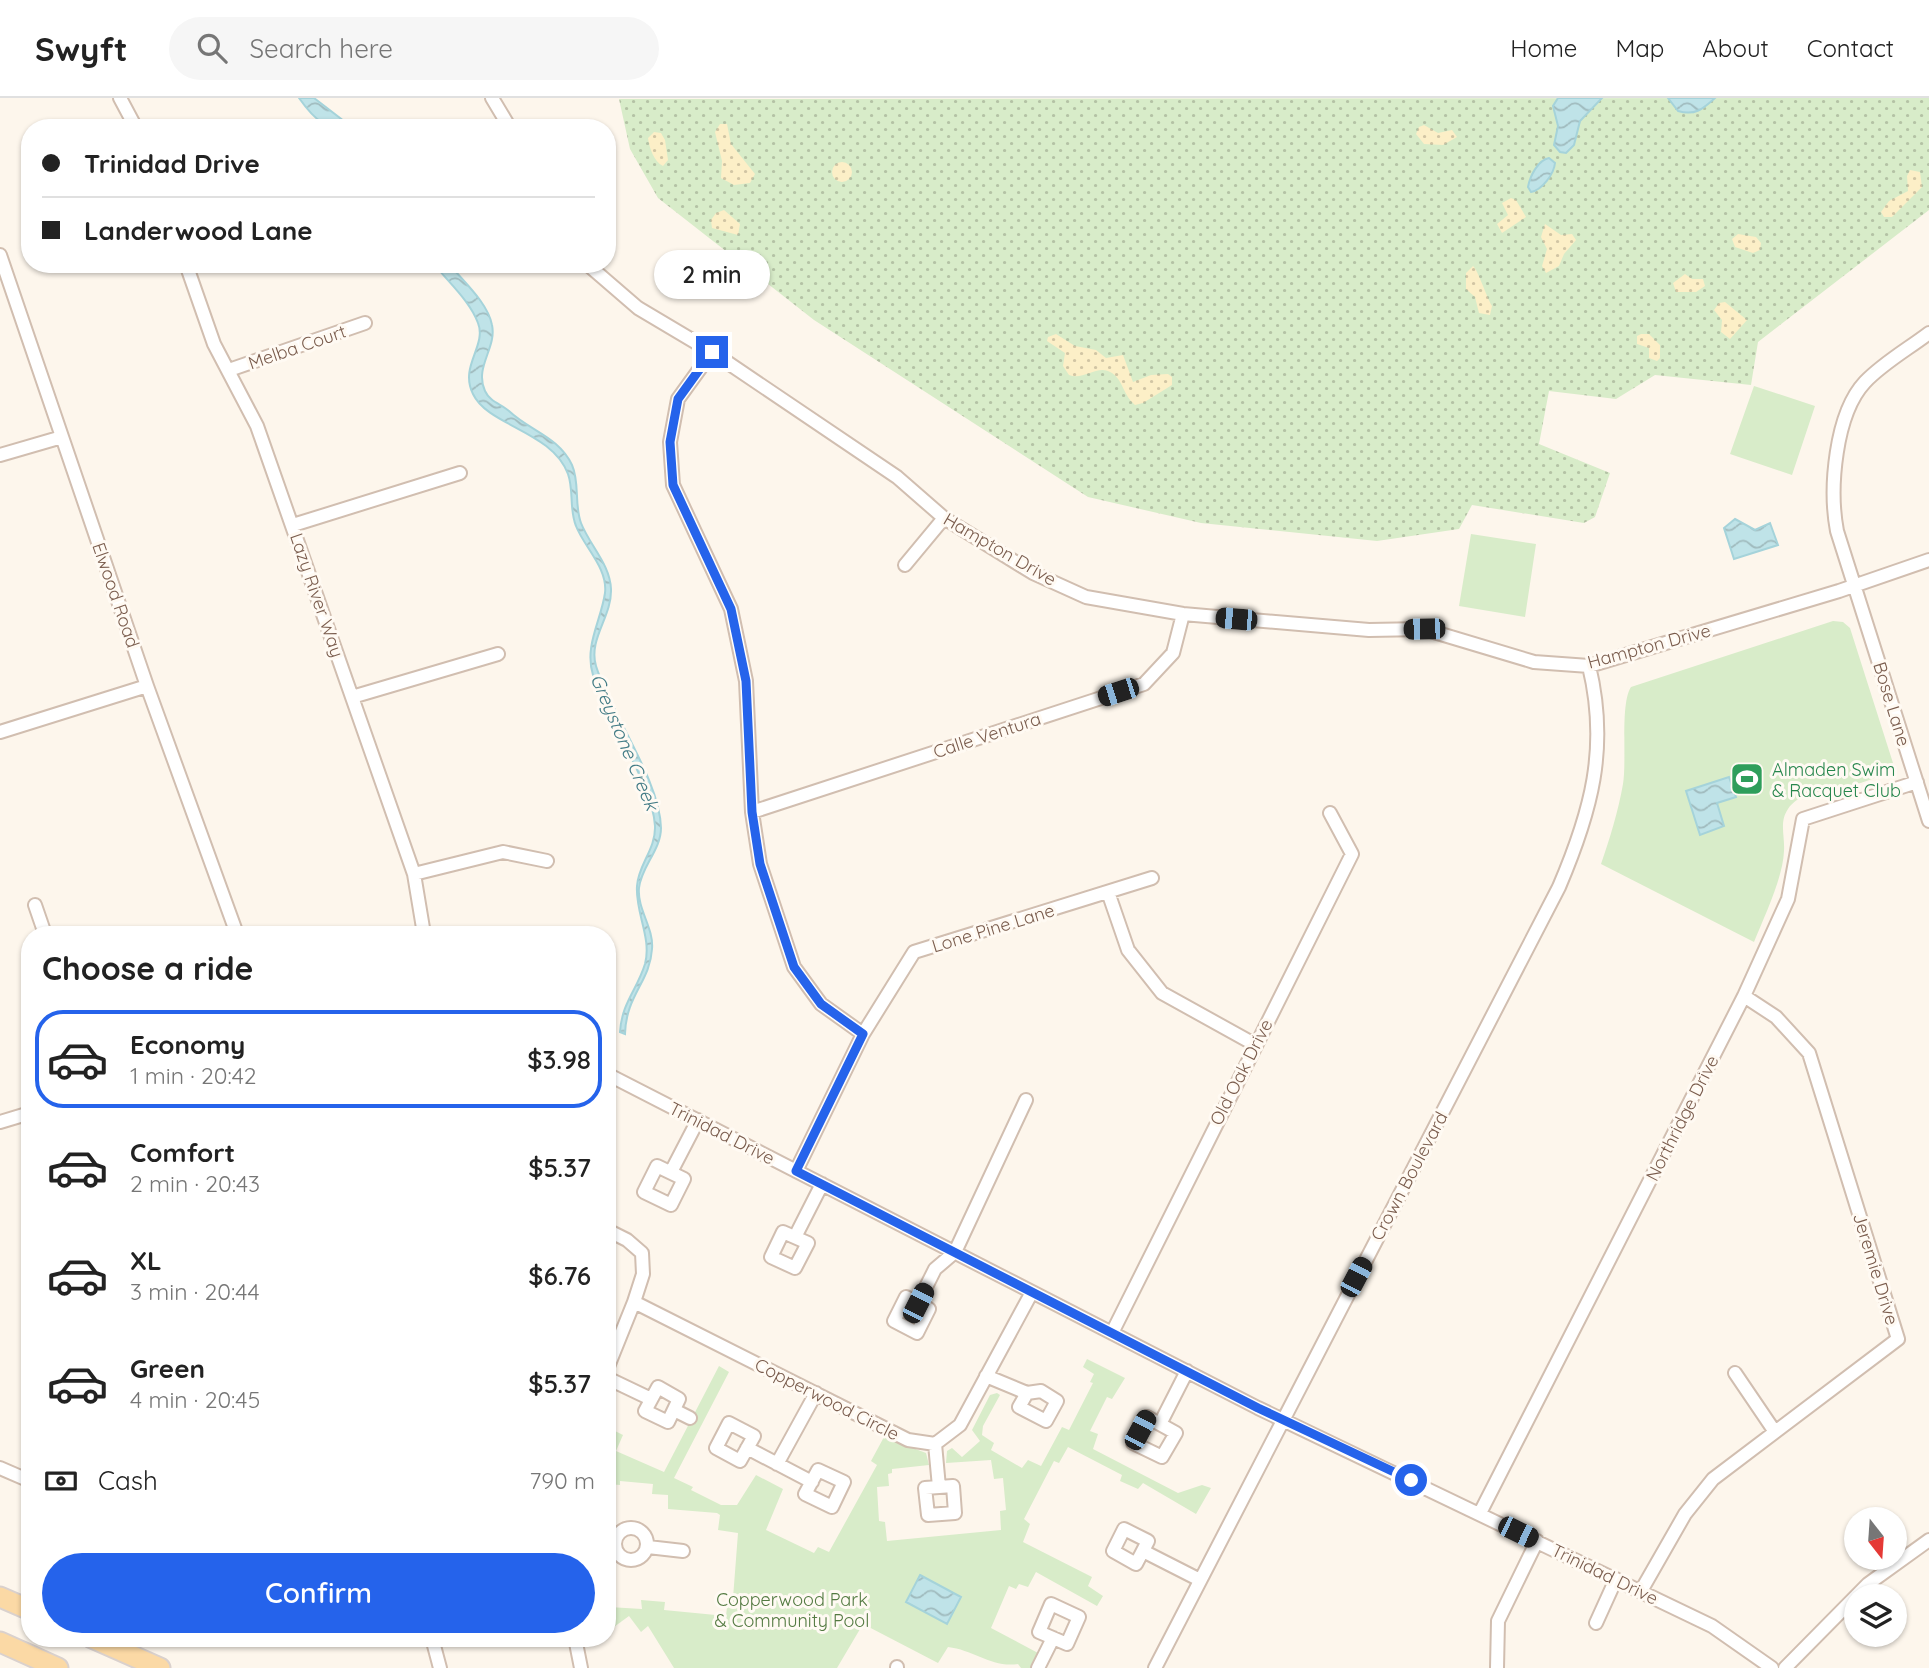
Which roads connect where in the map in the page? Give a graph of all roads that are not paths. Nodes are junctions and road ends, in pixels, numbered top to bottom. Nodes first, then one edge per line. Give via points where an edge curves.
1 (120, 98) edge
2 (492, 98) edge
3 (131, 119) edge
4 (505, 119) edge
5 (0, 255) edge
6 (189, 273) edge
7 (597, 273) edge
8 (365, 323) dead end
9 (1929, 333) edge
10 (712, 352) junction
11 (229, 370) junction
12 (62, 437) junction
13 (0, 456) edge
14 (460, 473) dead end
15 (944, 518) junction
16 (293, 525) junction
17 (1929, 560) edge
18 (905, 565) dead end
19 (1855, 586) junction
20 (1183, 614) junction
21 (498, 654) dead end
22 (1589, 666) junction
23 (147, 686) junction
24 (352, 697) junction
25 (0, 732) edge
26 (1917, 782) junction
27 (752, 812) junction
28 (1330, 813) dead end
29 (1929, 821) edge
30 (547, 861) dead end
31 (414, 874) junction
32 (1152, 878) dead end
33 (1108, 892) junction
34 (35, 905) dead end
35 (42, 926) edge
36 (234, 926) edge
37 (423, 926) edge
38 (1744, 996) junction
39 (863, 1034) junction
40 (1254, 1044) junction
41 (616, 1079) edge
42 (1026, 1100) dead end
43 (21, 1116) edge
44 (698, 1120) junction
45 (0, 1122) edge
46 (796, 1171) junction
47 (671, 1172) dead end
48 (822, 1184) junction
49 (616, 1234) edge
50 (794, 1237) dead end
51 (955, 1252) junction
52 (1032, 1292) junction
53 (634, 1302) junction
54 (918, 1303) dead end
55 (1112, 1333) junction
56 (616, 1347) edge
57 (1187, 1371) junction
58 (1735, 1373) dead end
59 (986, 1376) junction
60 (616, 1382) edge
61 (816, 1393) junction
62 (1027, 1393) dead end
63 (690, 1418) dead end
64 (1283, 1419) junction
65 (1160, 1424) dead end
66 (1775, 1432) junction
67 (935, 1444) junction
68 (747, 1448) dead end
69 (777, 1464) junction
70 (0, 1468) edge
71 (21, 1477) edge
72 (812, 1482) dead end
73 (939, 1487) dead end
74 (1480, 1513) junction
75 (616, 1537) edge
76 (1929, 1540) edge
77 (1537, 1541) junction
78 (648, 1547) junction
79 (616, 1550) edge
80 (683, 1550) dead end
81 (1143, 1551) dead end
82 (1616, 1579) junction
83 (1200, 1580) junction
84 (1641, 1591) junction
85 (0, 1597) edge
86 (21, 1606) edge
87 (1596, 1623) dead end
88 (1052, 1638) dead end
89 (0, 1642) edge
90 (112, 1647) edge
91 (434, 1647) edge
92 (577, 1647) edge
93 (58, 1668) edge
94 (160, 1668) edge
95 (440, 1668) edge
96 (581, 1668) edge
97 (1038, 1668) edge
98 (1155, 1668) edge
99 (1497, 1668) edge
100 (1772, 1668) edge
101 (1785, 1668) edge

1 - 3 street
2 - 4 street
5 - 12 street, Elwood Road
6 - 11 street, Lazy River Way via 214,344
7 - 10 street, Hampton Drive via 638,308
8 - 11 street, Melba Court
9 - 19 street, Bose Lane via 1866,381 1844,418 1833,504
10 - 15 street, Hampton Drive via 897,477
10 - 27 street via 678,399 670,442 673,485 731,609 746,681
11 - 16 street, Lazy River Way via 257,426
12 - 13 street
12 - 23 street, Elwood Road
14 - 16 street
15 - 18 street
15 - 20 street, Hampton Drive via 1033,573 1086,597
16 - 24 street, Lazy River Way
17 - 19 street, Hampton Drive
19 - 22 street, Hampton Drive
19 - 26 street, Bose Lane
20 - 22 street, Hampton Drive via 1369,630 1424,629 1534,662
20 - 27 street, Calle Ventura via 1173,653 1144,684
21 - 24 street
22 - 64 street, Crown Boulevard via 1598,755 1583,832 1555,895
23 - 25 street
23 - 36 street, Elwood Road
24 - 31 street, Lazy River Way
26 - 29 street, Bose Lane
26 - 38 street, Northridge Drive via 1803,820 1788,899
27 - 39 street via 760,864 794,967 821,1004
28 - 40 street, Old Oak Drive via 1352,854
30 - 31 street via 503,852
31 - 37 street, Lazy River Way
32 - 33 street, Lone Pine Lane
33 - 39 street, Lone Pine Lane via 914,952
33 - 40 street via 1128,950 1162,993
34 - 35 street
38 - 66 street, Jeremie Drive via 1776,1017 1809,1053 1898,1339
38 - 74 street, Northridge Drive
39 - 46 street, Lone Pine Lane
40 - 55 street, Old Oak Drive
41 - 44 street, Trinidad Drive
42 - 51 street
43 - 45 street
44 - 46 street, Trinidad Drive
44 - 47 street
46 - 48 street, Trinidad Drive
48 - 50 street
48 - 51 street, Trinidad Drive
49 - 53 street via 642,1254 643,1274
51 - 52 street, Trinidad Drive
51 - 54 street via 935,1269
52 - 55 street, Trinidad Drive
52 - 59 street
53 - 56 street
53 - 61 street, Copperwood Circle
55 - 57 street, Trinidad Drive
57 - 64 street, Trinidad Drive
57 - 65 street
58 - 66 street
59 - 62 street
59 - 67 street via 960,1425
60 - 63 street via 651,1399 645,1410 668,1422 674,1410
61 - 67 street, Copperwood Circle via 908,1440
61 - 69 street
64 - 74 street, Trinidad Drive
64 - 83 street, Crown Boulevard
66 - 84 street, Jeremie Drive via 1713,1479 1685,1514
67 - 73 street
68 - 69 street
69 - 72 street
70 - 71 street
74 - 77 street, Trinidad Drive
75 - 78 street via 634,1528 643,1533
76 - 101 street via 1868,1584
77 - 82 street, Trinidad Drive
77 - 99 street via 1498,1621
78 - 79 street via 642,1557 632,1561 621,1558
78 - 80 street
81 - 83 street
82 - 84 street, Trinidad Drive
82 - 87 street
83 - 98 street, Crown Boulevard
84 - 100 street, Trinidad Drive via 1712,1626
85 - 86 main road
88 - 97 street
89 - 93 main road
90 - 94 main road
91 - 95 street
92 - 96 street

